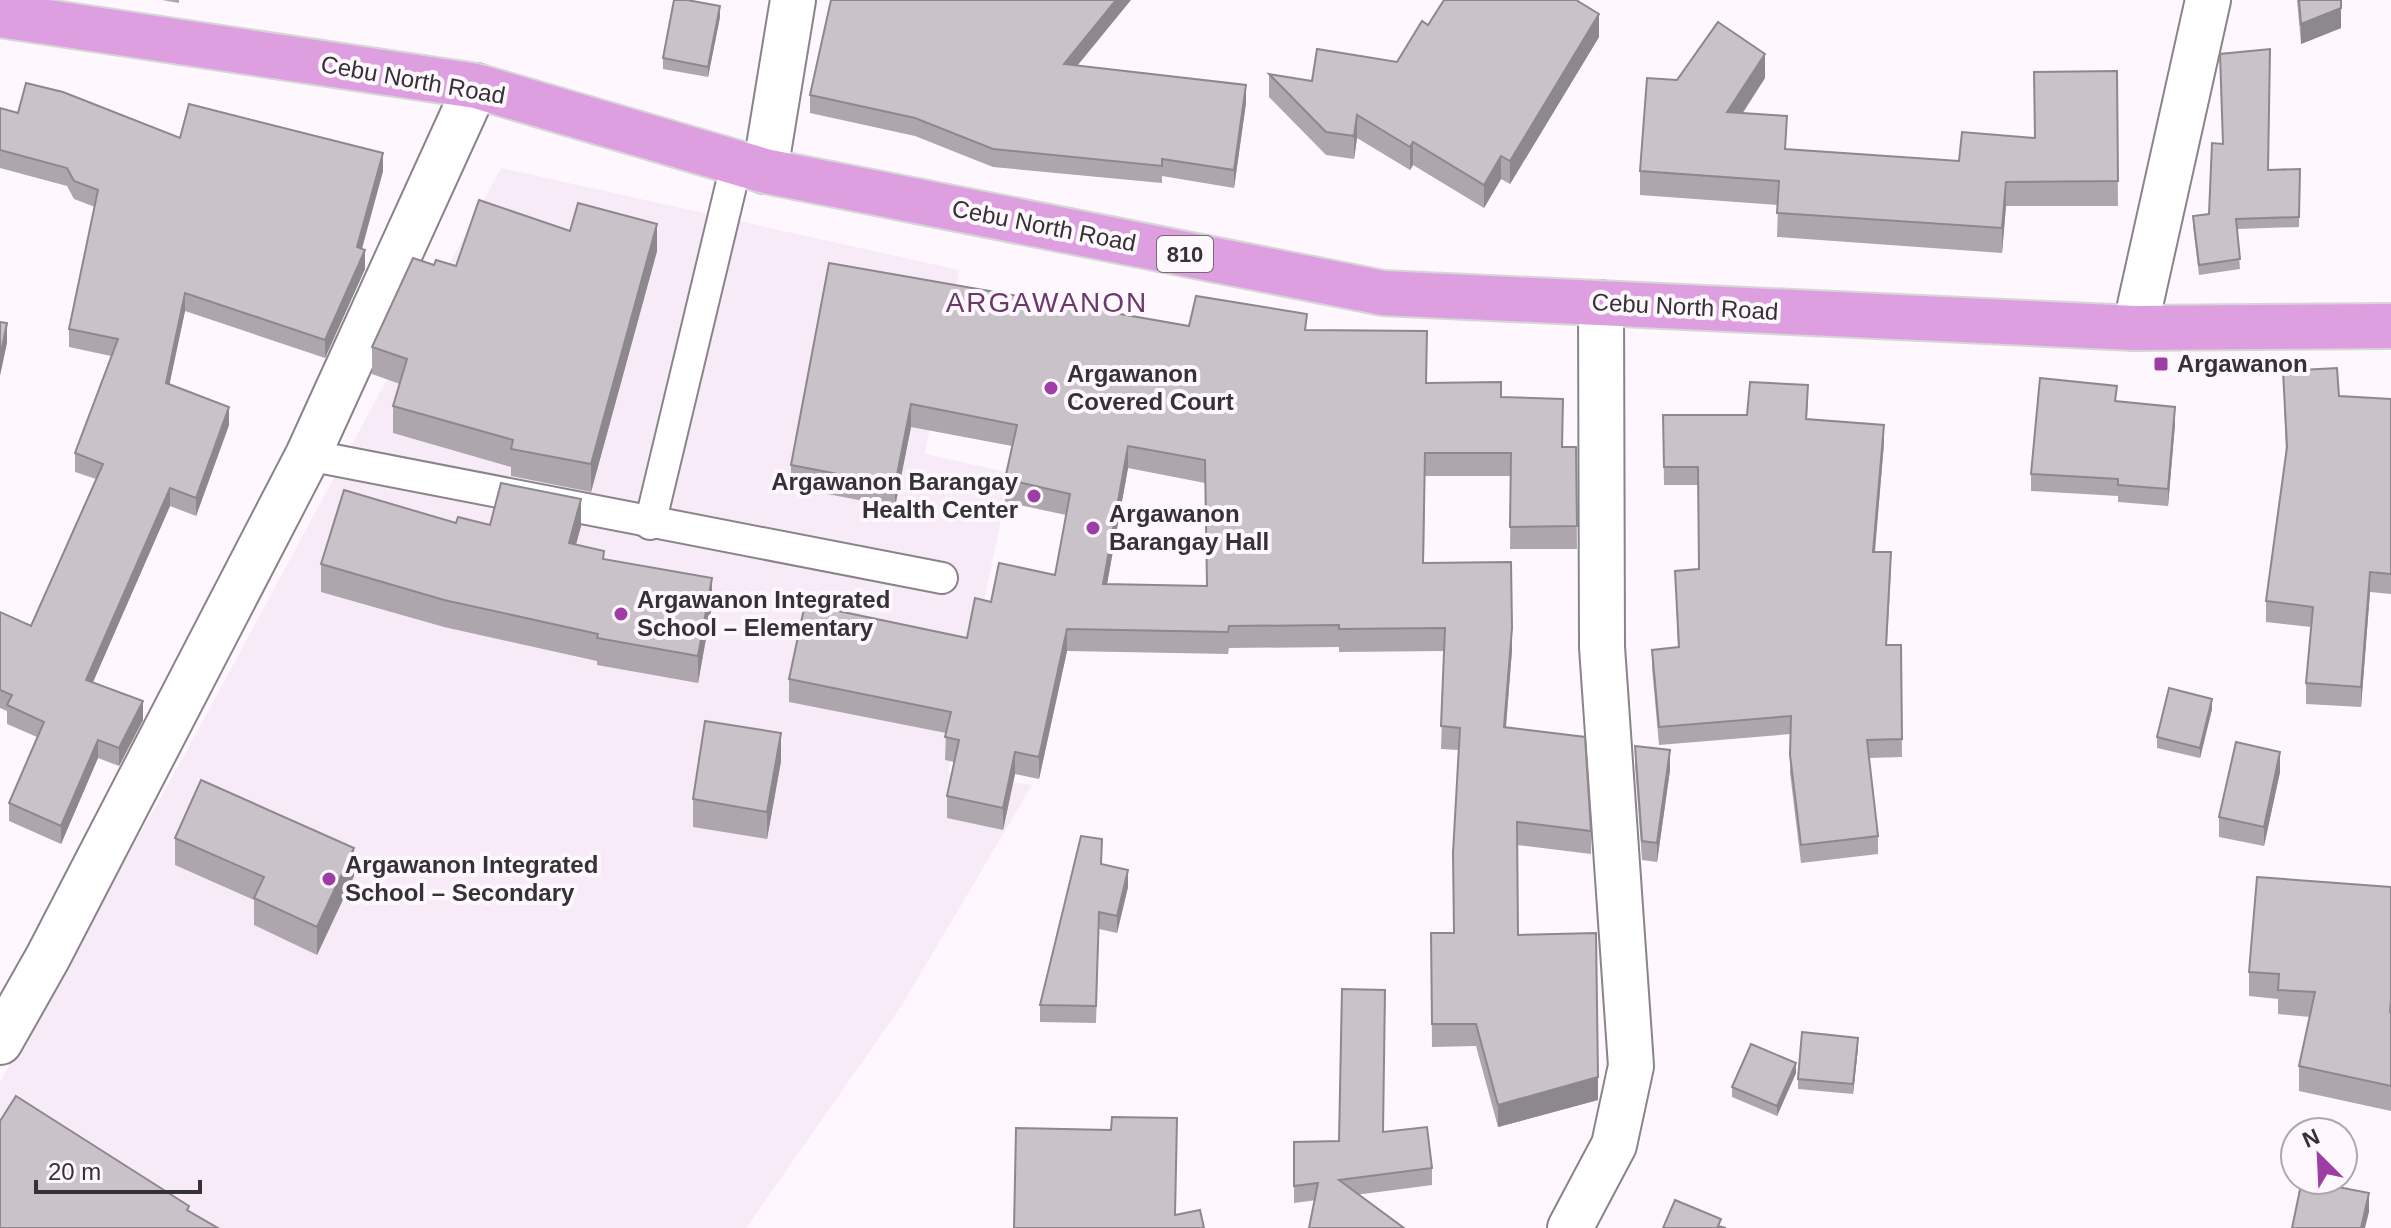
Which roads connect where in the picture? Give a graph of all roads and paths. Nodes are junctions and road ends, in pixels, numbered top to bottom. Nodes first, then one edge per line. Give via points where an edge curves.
1 (793, 0) edge
2 (2208, 0) edge
3 (0, 15) edge
4 (476, 86) junction
5 (751, 168) junction
6 (1601, 303) junction
7 (2391, 326) edge
8 (2135, 328) junction
9 (308, 455) junction
10 (650, 524) junction
11 (942, 578) dead end
12 (0, 1042) edge
13 (1570, 1228) edge

1 - 5 street
2 - 8 street
3 - 4 highway, Cebu North Road / 810
4 - 5 highway, Cebu North Road / 810
4 - 9 street
5 - 6 highway, Cebu North Road / 810 via 1383,293
5 - 10 lane
6 - 8 highway, Cebu North Road / 810
6 - 13 street via 1602,647 1631,1066 1614,1145
7 - 8 highway, Cebu North Road / 810
9 - 10 lane
9 - 12 street
10 - 11 lane

